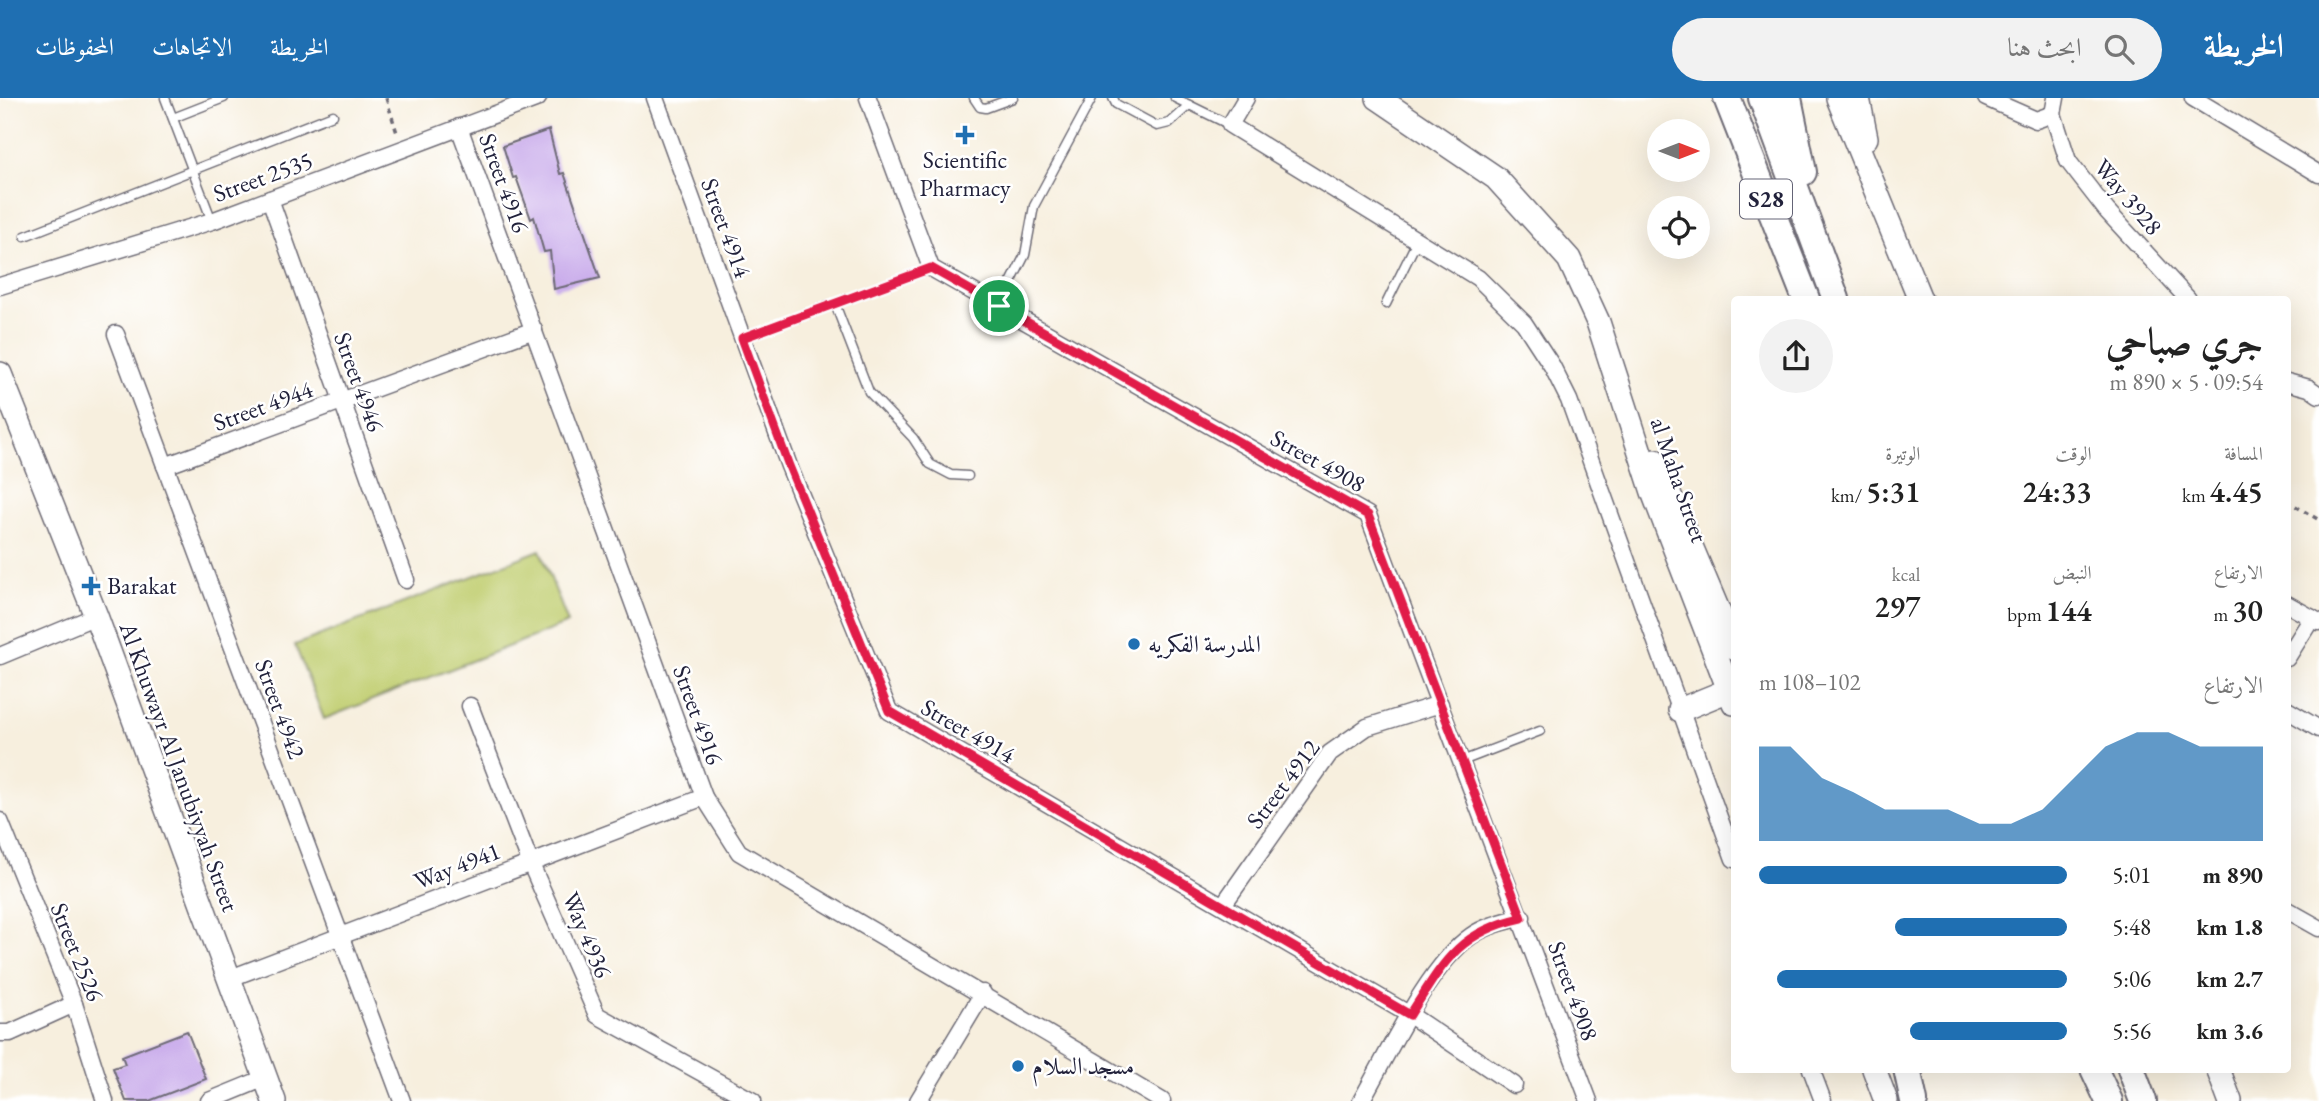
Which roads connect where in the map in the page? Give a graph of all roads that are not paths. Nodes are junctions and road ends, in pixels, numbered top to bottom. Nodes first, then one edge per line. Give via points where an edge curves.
1 (165, 98) edge
2 (224, 98) edge
3 (538, 98) edge
4 (655, 98) edge
5 (868, 98) edge
6 (974, 98) edge
7 (1013, 98) edge
8 (1093, 98) edge
9 (1113, 98) edge
10 (1175, 98) edge
11 (1246, 98) edge
12 (1378, 98) edge
13 (1762, 98) edge
14 (1788, 98) edge
15 (1838, 98) edge
16 (1858, 98) edge
17 (1986, 98) edge
18 (2193, 98) edge
19 (1189, 104) junction
20 (1730, 106) edge
21 (2055, 106) edge
22 (334, 115) dead end
23 (173, 118) junction
24 (1230, 125) junction
25 (459, 127) junction
26 (193, 171) junction
27 (2319, 174) edge
28 (1874, 183) junction
29 (270, 199) junction
30 (212, 221) junction
31 (25, 236) dead end
32 (1417, 241) junction
33 (1819, 249) junction
34 (931, 268) junction
35 (0, 286) edge
36 (1805, 296) edge
37 (1835, 296) edge
38 (1919, 296) edge
39 (2185, 296) edge
40 (835, 303) junction
41 (1386, 304) dead end
42 (999, 306) junction
43 (534, 330) junction
44 (116, 334) dead end
45 (742, 338) junction
46 (0, 374) edge
47 (2291, 383) edge
48 (1622, 392) junction
49 (2319, 395) edge
50 (342, 402) junction
51 (165, 466) junction
52 (968, 476) dead end
53 (406, 580) dead end
54 (2291, 606) edge
55 (96, 616) junction
56 (2315, 620) edge
57 (1731, 641) edge
58 (2291, 653) edge
59 (0, 656) edge
60 (1731, 693) edge
61 (1731, 696) edge
62 (1440, 704) junction
63 (470, 706) dead end
64 (1680, 710) junction
65 (2291, 712) edge
66 (2319, 729) edge
67 (1540, 732) dead end
68 (1462, 761) junction
69 (704, 797) junction
70 (0, 821) edge
71 (1731, 851) edge
72 (530, 862) junction
73 (1223, 905) junction
74 (2291, 912) edge
75 (1522, 918) junction
76 (2319, 928) edge
77 (340, 936) junction
78 (228, 979) junction
79 (983, 993) junction
80 (74, 1004) junction
81 (1410, 1015) junction
82 (0, 1033) edge
83 (1812, 1073) edge
84 (1876, 1073) edge
85 (1899, 1073) edge
86 (1908, 1073) edge
87 (2096, 1073) edge
88 (2105, 1073) edge
89 (2132, 1073) edge
90 (2220, 1073) edge
91 (265, 1078) junction
92 (1514, 1085) dead end
93 (105, 1101) edge
94 (209, 1101) edge
95 (274, 1101) edge
96 (402, 1101) edge
97 (752, 1101) edge
98 (918, 1101) edge
99 (1161, 1101) edge
100 (1361, 1101) edge
101 (1590, 1101) edge
102 (1823, 1101) edge
103 (1886, 1101) edge
104 (1912, 1101) edge
105 (2109, 1101) edge
106 (2116, 1101) edge
107 (2143, 1101) edge
108 (2230, 1101) edge

1 - 23 lane
2 - 23 lane
3 - 25 street, Street 2535
4 - 45 street, Street 4914
5 - 34 street
6 - 7 lane via 986,108
8 - 42 lane via 1034,206 1025,255
9 - 19 lane via 1157,126 1169,123
10 - 19 lane
11 - 24 street
12 - 48 street, al Maha Street via 1496,178 1569,259 1598,322
13 - 33 main road, S28
14 - 33 main road
15 - 28 street
16 - 28 street
17 - 21 street, Way 3928 via 2036,120
18 - 27 street
19 - 24 lane
20 - 36 main road, S28
21 - 39 street, Way 3928 via 2068,161
22 - 26 lane
23 - 26 lane
24 - 32 street
25 - 29 street, Street 2535
25 - 43 street, Street 4916
26 - 30 lane
26 - 31 lane
28 - 38 street
29 - 30 street, Street 2535
29 - 50 street, Street 4946
30 - 35 street, Street 2535
32 - 41 lane
32 - 64 street via 1478,278 1524,323 1552,366 1569,400
33 - 37 main road, S28
34 - 40 lane
34 - 42 street, Street 4908
40 - 45 lane
40 - 52 lane via 869,392 913,438 930,464 951,475
42 - 62 street, Street 4908 via 1368,515
43 - 50 street, Street 4944
43 - 69 street, Street 4916
44 - 51 street, Street 4942
45 - 73 street, Street 4914 via 889,711
46 - 55 street, Al Khuwayr Al Janubiyyah Street
47 - 49 street
48 - 57 street, al Maha Street via 1668,488
48 - 60 street, al Maha Street via 1653,492
50 - 51 street, Street 4944
50 - 53 street, Street 4946
51 - 77 street, Street 4942
54 - 56 street
55 - 59 street
55 - 78 street, Al Khuwayr Al Janubiyyah Street
56 - 58 street
61 - 64 street
62 - 68 street, Street 4908
62 - 73 street, Street 4912 via 1367,727 1330,753
63 - 72 street, Way 4936
64 - 71 street
65 - 66 street
67 - 68 lane
68 - 75 street, Street 4908
69 - 72 street, Way 4941
69 - 79 street, Street 4916 via 739,852
70 - 80 street, Street 2526
72 - 77 street, Way 4941
72 - 97 street, Way 4936 via 597,1015
73 - 81 street, Street 4914
74 - 76 street
75 - 81 street via 1486,928 1463,942 1444,962
75 - 101 street, Street 4908
77 - 78 street, Way 4941
77 - 96 street, Street 4942
78 - 91 street, Al Khuwayr Al Janubiyyah Street
79 - 98 street
79 - 99 street, Street 4916
80 - 82 street via 10,1033
80 - 93 street, Street 2526
81 - 92 street, Street 4914
81 - 100 street
83 - 102 street
84 - 103 street
85 - 104 street
86 - 104 main road
87 - 105 main road
88 - 106 main road
89 - 107 main road
90 - 108 street
91 - 94 street
91 - 95 street, Al Khuwayr Al Janubiyyah Street

